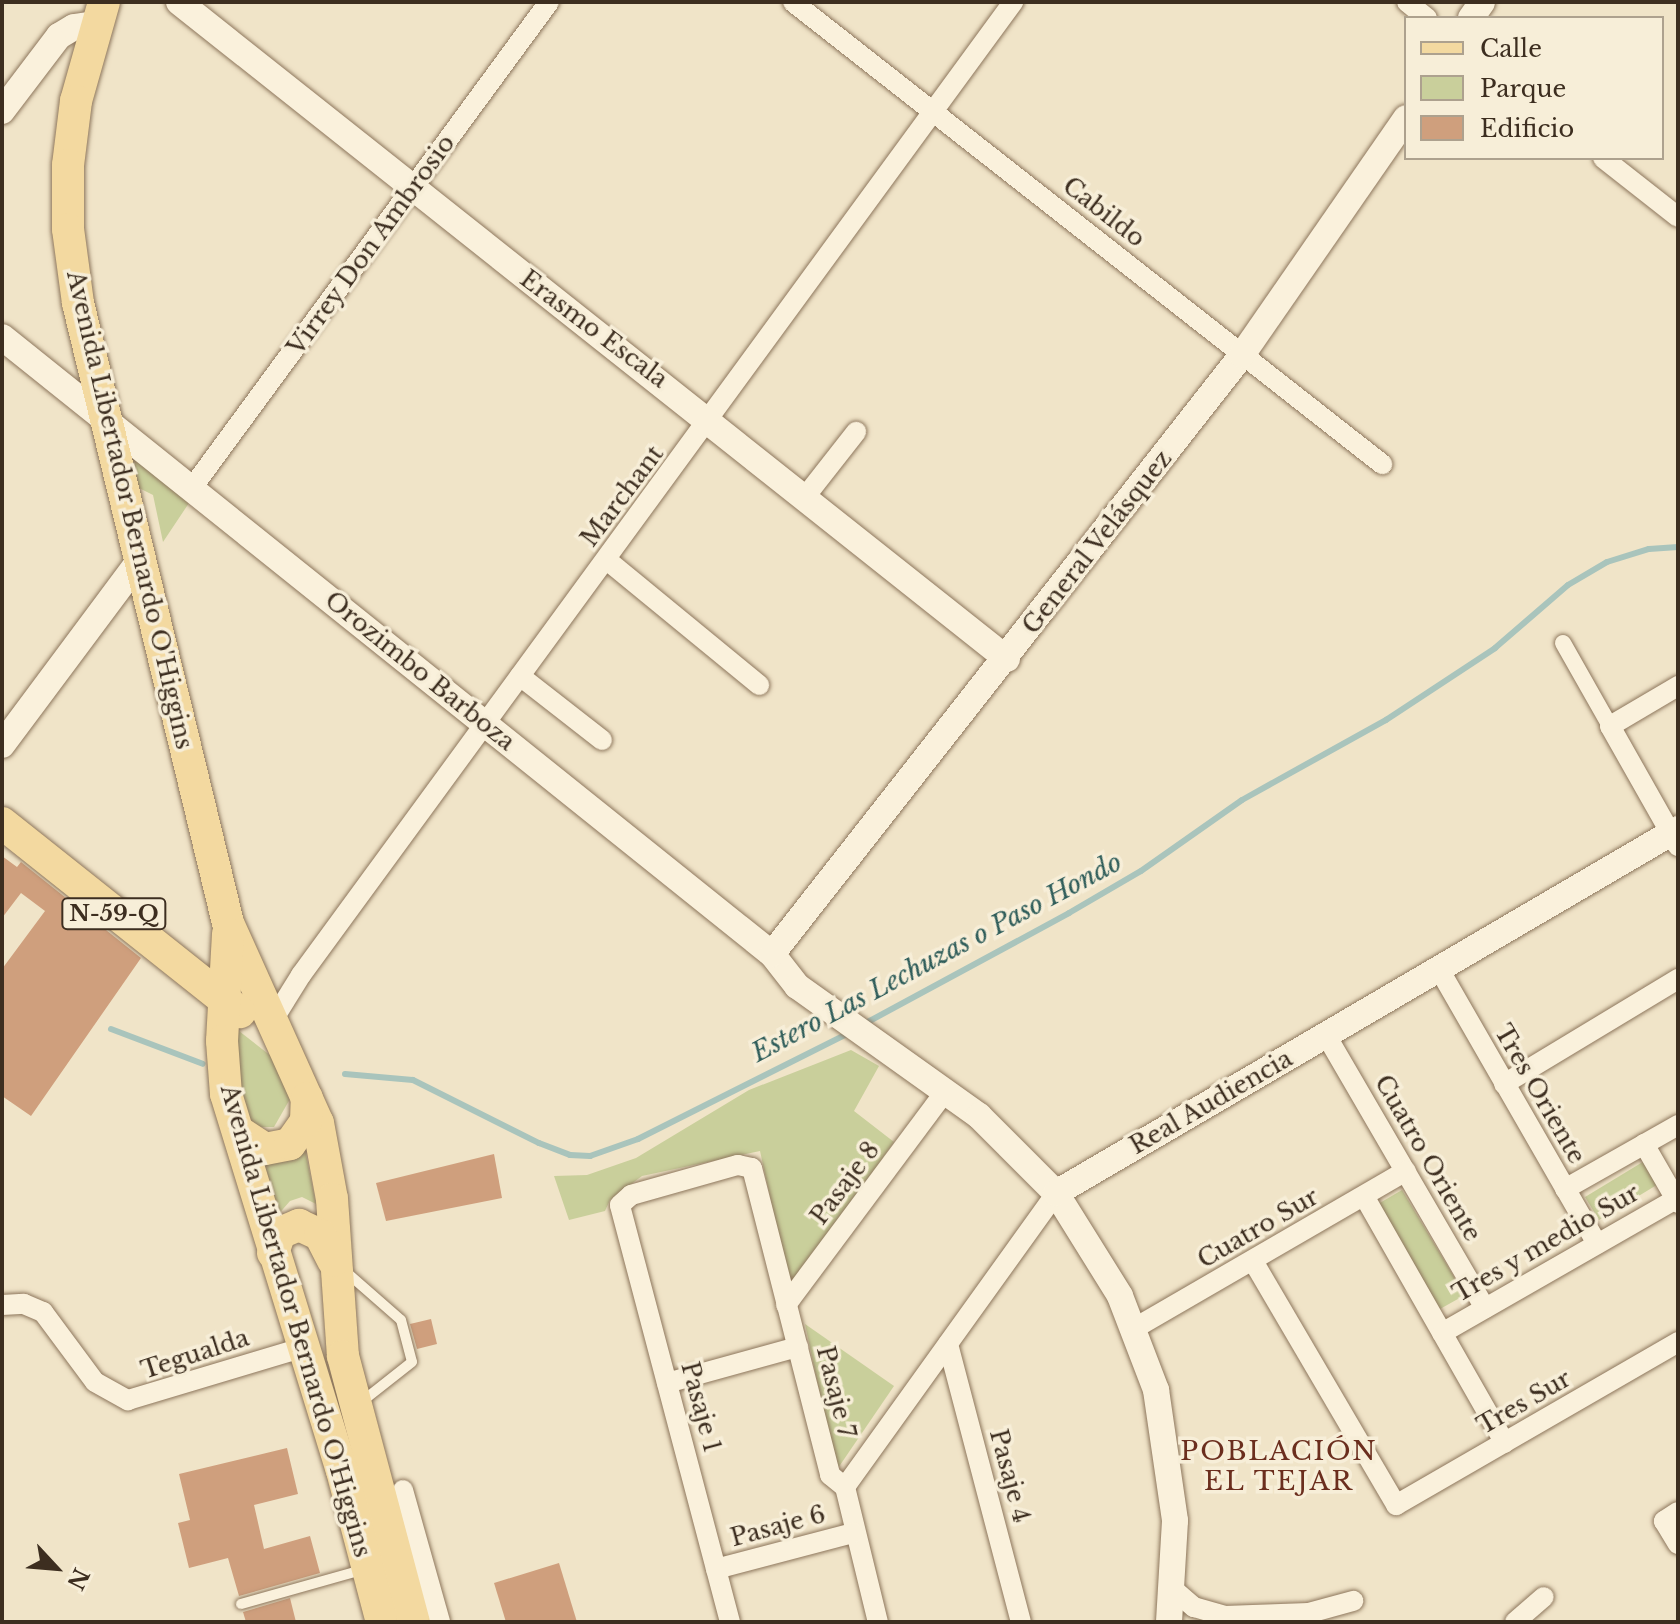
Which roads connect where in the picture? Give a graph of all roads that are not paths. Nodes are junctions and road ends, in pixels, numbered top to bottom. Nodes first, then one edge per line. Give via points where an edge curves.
1 (179, 2) edge
2 (549, 2) edge
3 (793, 2) edge
4 (1013, 2) edge
5 (1407, 2) edge
6 (100, 13) edge
7 (1424, 16) edge
8 (2, 111) edge
9 (934, 111) junction
10 (1404, 121) edge
11 (1606, 160) edge
12 (412, 190) junction
13 (1678, 217) edge
14 (2, 337) edge
15 (1242, 355) junction
16 (711, 420) junction
17 (109, 422) junction
18 (856, 432) dead end
19 (1382, 464) dead end
20 (192, 488) junction
21 (805, 497) junction
22 (607, 560) junction
23 (139, 561) junction
24 (1563, 643) dead end
25 (1007, 659) junction
26 (520, 676) junction
27 (759, 685) dead end
28 (1678, 686) edge
29 (485, 723) junction
30 (1610, 726) junction
31 (602, 740) dead end
32 (2, 745) edge
33 (2, 823) edge
34 (1675, 836) edge
35 (228, 923) junction
36 (772, 954) junction
37 (1439, 969) junction
38 (1678, 979) edge
39 (227, 1004) junction
40 (273, 1020) junction
41 (1326, 1035) junction
42 (290, 1062) junction
43 (1504, 1084) junction
44 (945, 1092) junction
45 (307, 1098) junction
46 (1678, 1125) edge
47 (239, 1132) junction
48 (1644, 1144) junction
49 (752, 1168) joint
50 (1406, 1171) junction
51 (1565, 1189) junction
52 (1056, 1193) junction
53 (1364, 1196) junction
54 (1677, 1201) edge
55 (1597, 1244) junction
56 (273, 1253) junction
57 (333, 1261) junction
58 (1253, 1261) junction
59 (2, 1305) edge
60 (786, 1305) junction
61 (1485, 1308) junction
62 (1135, 1328) junction
63 (1442, 1333) junction
64 (1678, 1342) edge
65 (948, 1344) junction
66 (798, 1347) junction
67 (301, 1348) junction
68 (667, 1383) junction
69 (356, 1407) junction
70 (1505, 1443) junction
71 (845, 1487) junction
72 (403, 1490) dead end
73 (1671, 1516) edge
74 (400, 1523) junction
75 (853, 1533) junction
76 (1678, 1544) edge
77 (368, 1569) junction
78 (716, 1569) junction
79 (1173, 1589) junction
80 (1544, 1597) dead end
81 (1353, 1601) dead end
82 (241, 1604) dead end
83 (382, 1622) edge
84 (414, 1622) edge
85 (440, 1622) edge
86 (730, 1622) edge
87 (878, 1622) edge
88 (1021, 1622) edge
89 (1169, 1622) edge
90 (1515, 1622) edge

1 - 12 street, Erasmo Escala
2 - 12 street, Virrey Don Ambrosio
3 - 9 street, Cabildo
4 - 9 street, Marchant
5 - 7 street
6 - 8 street via 59,36
6 - 17 main road, Avenida Libertador Bernardo O'Higgins via 74,114 68,229 78,303
9 - 15 street, Cabildo
9 - 16 street, Marchant
10 - 15 street, General Velásquez
11 - 13 street
12 - 16 street, Erasmo Escala
12 - 20 street, Virrey Don Ambrosio
14 - 17 street, Orozimbo Barboza
15 - 19 street, Cabildo
15 - 25 street, General Velásquez
16 - 21 street, Erasmo Escala
16 - 22 street, Marchant
17 - 20 street, Orozimbo Barboza
17 - 23 main road, Avenida Libertador Bernardo O'Higgins
18 - 21 street
20 - 29 street, Orozimbo Barboza
21 - 25 street, Erasmo Escala
22 - 26 street, Marchant
22 - 27 street
23 - 32 street
23 - 35 main road, Avenida Libertador Bernardo O'Higgins
24 - 30 street
25 - 36 street, General Velásquez
26 - 29 street, Marchant
26 - 31 street
28 - 30 street
29 - 36 street, Orozimbo Barboza
29 - 40 street, Marchant
30 - 34 street
33 - 39 main road, N-59-Q
34 - 37 street, Real Audiencia
35 - 39 main road, Avenida Libertador Bernardo O'Higgins
35 - 40 main road, Avenida Libertador Bernardo O'Higgins
36 - 44 street, Orozimbo Barboza via 787,977 831,1013
37 - 41 street, Real Audiencia
37 - 43 street, Tres Oriente
38 - 43 street
39 - 42 main road via 266,1033
39 - 47 main road, Avenida Libertador Bernardo O'Higgins via 222,1064
40 - 42 main road, Avenida Libertador Bernardo O'Higgins
41 - 50 street, Cuatro Oriente
41 - 52 street, Real Audiencia
42 - 45 main road, Avenida Libertador Bernardo O'Higgins
43 - 51 street, Tres Oriente
44 - 52 street, Orozimbo Barboza via 979,1116
44 - 60 street, Pasaje 8
45 - 47 main road via 306,1121 290,1144 265,1149
45 - 57 main road, Avenida Libertador Bernardo O'Higgins via 327,1160
46 - 48 street, Tres y medio Sur
47 - 56 main road, Avenida Libertador Bernardo O'Higgins
48 - 51 street, Tres y medio Sur
48 - 54 street
49 - 60 street, Pasaje 7
49 - 68 street, Pasaje 1 via 738,1165 631,1195 620,1205
50 - 53 street, Cuatro Sur
50 - 61 street, Cuatro Oriente
51 - 55 street, Tres Oriente
52 - 62 street, Orozimbo Barboza via 1097,1253
52 - 65 street, Real Audiencia
53 - 58 street, Cuatro Sur
53 - 63 street
54 - 55 street, Tres y medio Sur
55 - 61 street, Tres y medio Sur
56 - 57 main road via 280,1233 299,1225 320,1235
56 - 67 main road, Avenida Libertador Bernardo O'Higgins
57 - 69 main road, Avenida Libertador Bernardo O'Higgins via 338,1330
57 - 69 lane via 401,1320 412,1362
58 - 62 street, Cuatro Sur
58 - 70 street, Tres Sur via 1396,1505
59 - 67 street, Tegualda via 24,1304 43,1312 102,1389 128,1400
60 - 66 street, Pasaje 7
61 - 63 street, Tres y medio Sur
62 - 79 street, Orozimbo Barboza via 1169,1454 1175,1521
63 - 70 street
64 - 70 street, Tres Sur
65 - 71 street, Real Audiencia
65 - 88 street, Pasaje 4
66 - 68 street
66 - 71 street, Pasaje 7 via 830,1475
67 - 77 main road, Avenida Libertador Bernardo O'Higgins
68 - 78 street, Pasaje 1
69 - 74 main road, Avenida Libertador Bernardo O'Higgins
71 - 75 street, Pasaje 7
72 - 74 street, Avenida Libertador Bernardo O'Higgins
73 - 76 street
74 - 84 main road, Avenida Libertador Bernardo O'Higgins
74 - 85 street, Avenida Libertador Bernardo O'Higgins
75 - 78 street, Pasaje 6
75 - 87 street, Pasaje 7
77 - 82 lane
77 - 83 main road, Avenida Libertador Bernardo O'Higgins
78 - 86 street, Pasaje 1
79 - 81 street via 1194,1607 1225,1616 1309,1613
79 - 89 street, Orozimbo Barboza
80 - 90 street

